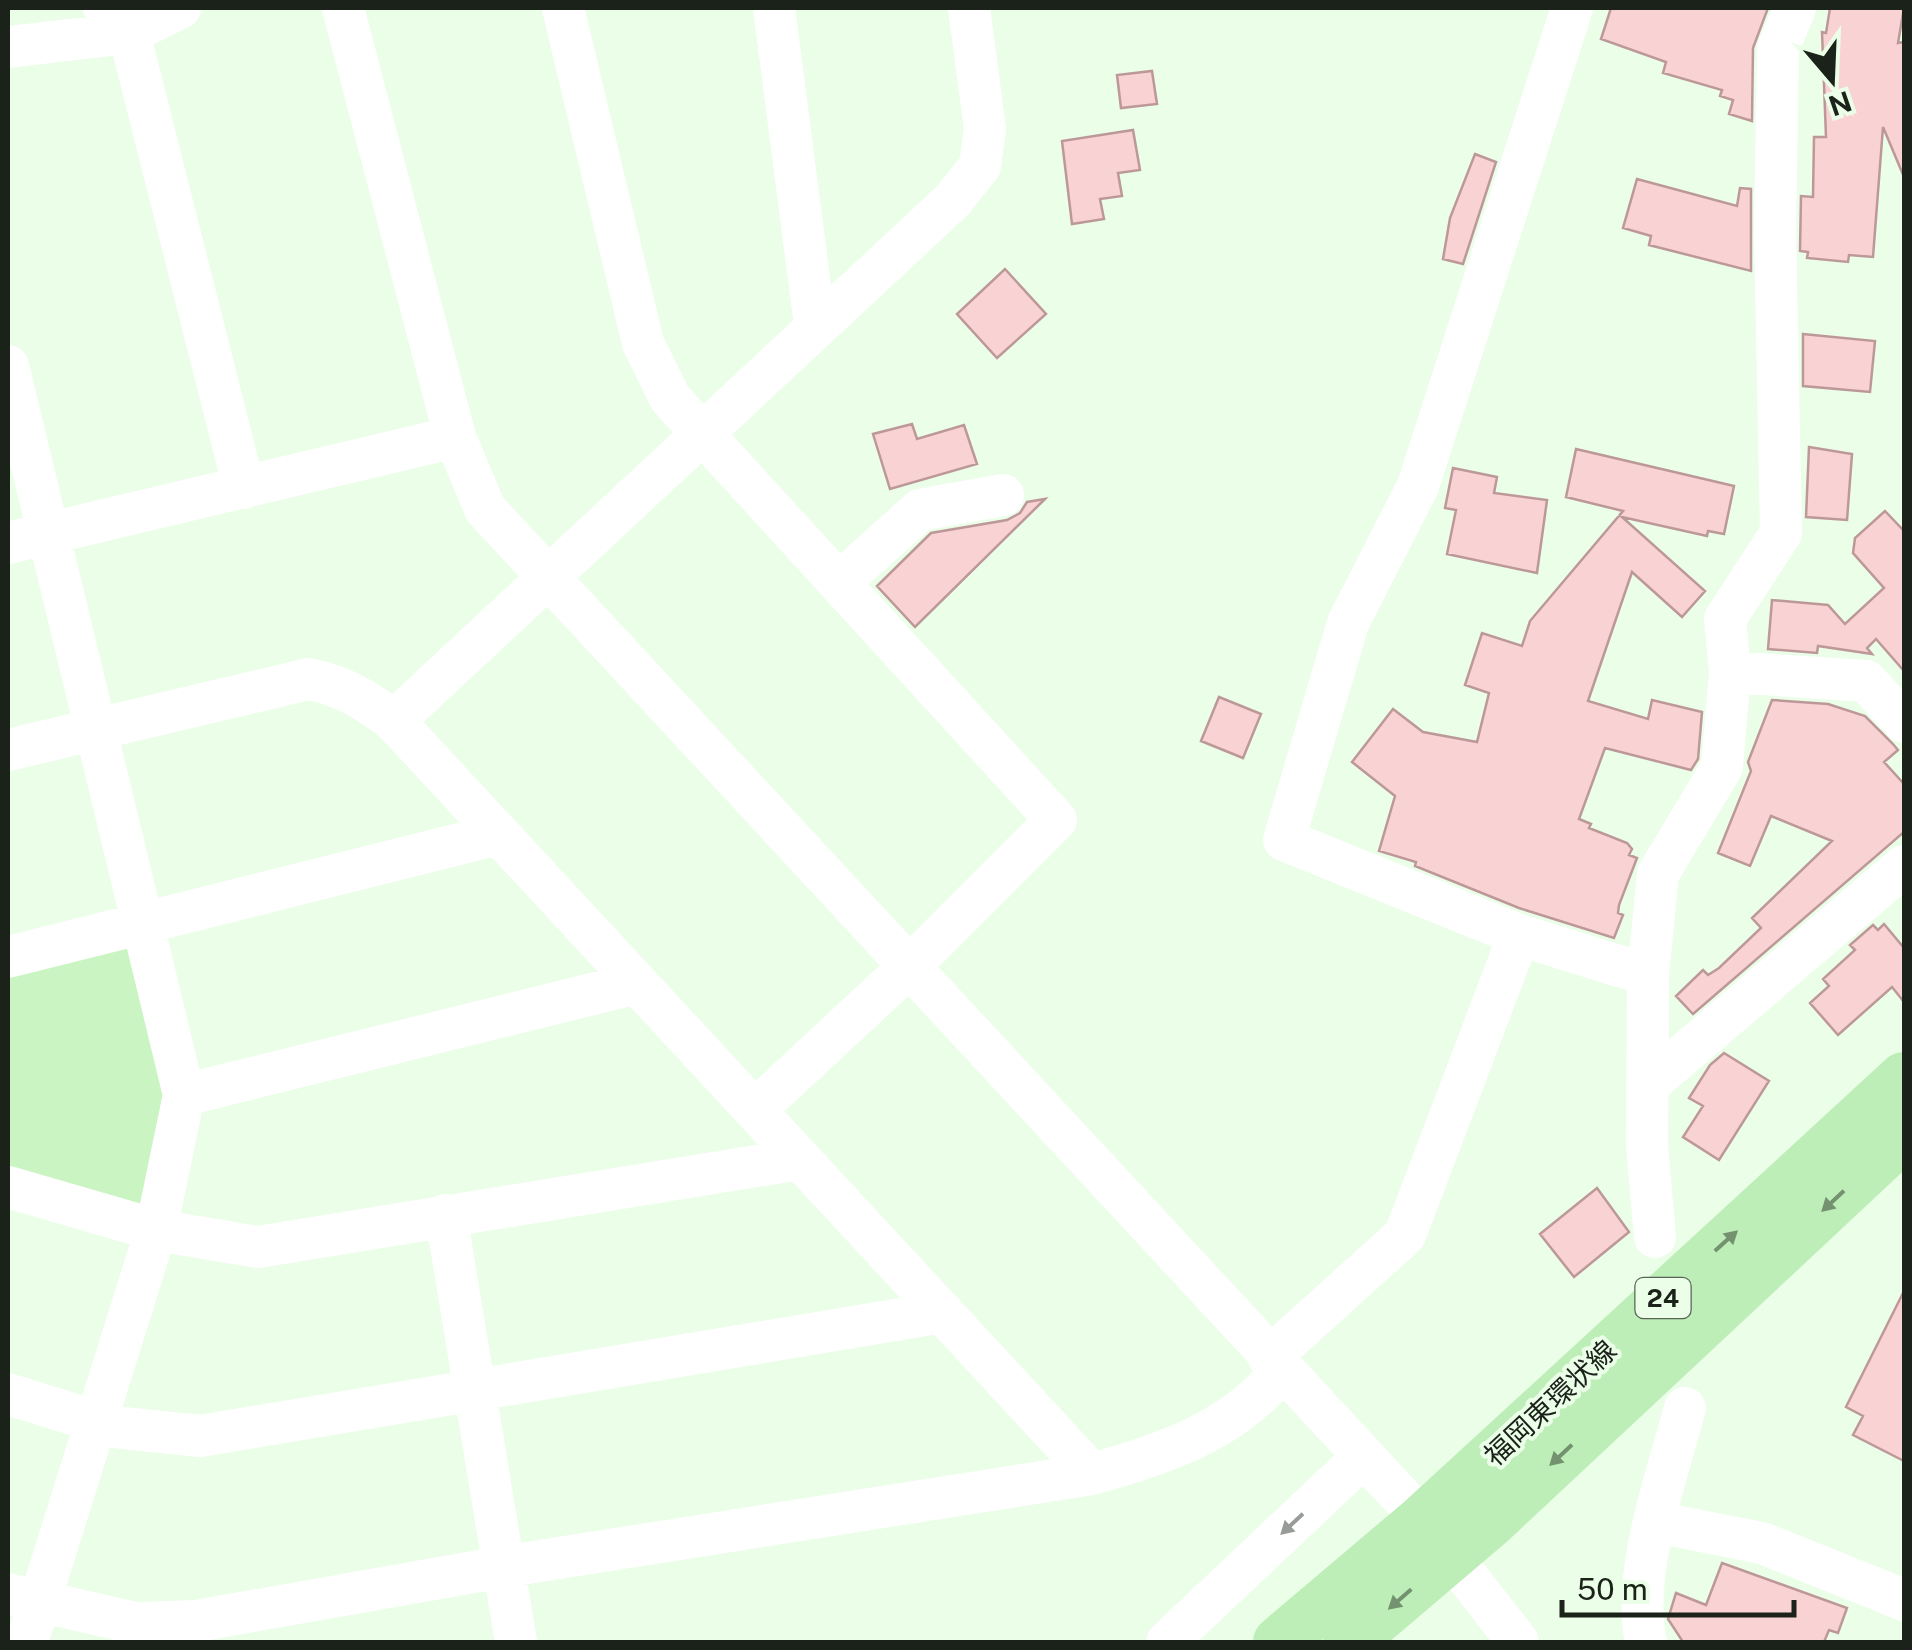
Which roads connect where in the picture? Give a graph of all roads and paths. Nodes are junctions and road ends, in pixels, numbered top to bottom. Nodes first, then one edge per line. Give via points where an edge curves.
1 (180, 8) edge
2 (343, 8) edge
3 (563, 8) edge
4 (774, 8) edge
5 (969, 8) edge
6 (1572, 8) edge
7 (1795, 8) edge
8 (116, 20) edge
9 (8, 47) edge
10 (815, 325) junction
11 (8, 366) edge
12 (699, 434) junction
13 (454, 437) junction
14 (244, 488) junction
15 (1003, 496) dead end
16 (49, 533) junction
17 (8, 543) edge
18 (544, 578) junction
19 (839, 583) junction
20 (1730, 672) junction
21 (394, 721) junction
22 (1904, 722) edge
23 (95, 729) junction
24 (8, 750) edge
25 (499, 834) junction
26 (1904, 866) edge
27 (143, 924) junction
28 (1519, 935) junction
29 (8, 957) edge
30 (911, 965) junction
31 (1648, 975) junction
32 (637, 983) junction
33 (1904, 1078) edge
34 (1649, 1084) junction
35 (184, 1094) junction
36 (755, 1110) junction
37 (1904, 1135) edge
38 (800, 1159) junction
39 (8, 1187) edge
40 (446, 1216) junction
41 (156, 1230) junction
42 (1655, 1237) dead end
43 (943, 1312) junction
44 (1275, 1364) junction
45 (475, 1392) junction
46 (8, 1394) edge
47 (1685, 1408) dead end
48 (94, 1421) junction
49 (1363, 1457) junction
50 (1092, 1474) junction
51 (1655, 1522) junction
52 (1437, 1538) junction
53 (502, 1567) junction
54 (1904, 1600) edge
55 (25, 1613) edge
56 (1507, 1628) edge
57 (516, 1642) edge
58 (1168, 1642) edge
59 (1279, 1642) edge
60 (1349, 1642) edge
61 (1646, 1642) edge

1 - 8 street
2 - 13 street
3 - 12 street via 642,344 670,398
4 - 10 street
5 - 10 street via 986,129 980,166 952,201
6 - 28 street via 1418,486 1348,623 1284,840
7 - 20 street via 1778,49 1781,533 1725,619
8 - 9 street
8 - 14 street
10 - 12 street
11 - 16 street
12 - 18 street
12 - 19 street
13 - 14 street
13 - 18 street via 485,509
14 - 16 street
15 - 19 street via 920,510
16 - 17 street
16 - 23 street
18 - 21 street
18 - 30 street
19 - 30 street via 1056,820
20 - 22 street via 1866,681
20 - 31 street via 1722,768 1658,874
21 - 23 street via 338,684 309,680
21 - 25 street
23 - 24 street
23 - 27 street
25 - 27 street
25 - 32 street
26 - 34 street
27 - 29 street
27 - 35 street
28 - 31 street
28 - 44 street via 1406,1235
30 - 36 street
30 - 44 street
31 - 34 street
32 - 35 street
32 - 36 street
52 -> 33 main road, 福岡東環状線 / 24
34 - 42 street
35 - 41 street
36 - 38 street
37 -> 52 main road, 福岡東環状線 / 24
38 - 40 street
38 - 43 street
39 - 41 street
40 - 41 street via 258,1247
40 - 45 street
41 - 48 street
43 - 45 street
43 - 50 street
44 - 49 street
44 - 50 street via 1267,1389 1227,1420 1169,1450
45 - 48 street via 200,1436
45 - 53 street
46 - 48 street
47 - 51 street
48 - 55 street
49 - 52 street
49 -> 58 street
50 - 53 street
51 - 54 street via 1762,1543
51 - 61 street via 1640,1615
52 - 56 street
52 - 59 main road, 福岡東環状線 / 24
52 -> 60 main road, 福岡東環状線 / 24
53 - 55 street via 196,1621 134,1624
53 - 57 street

